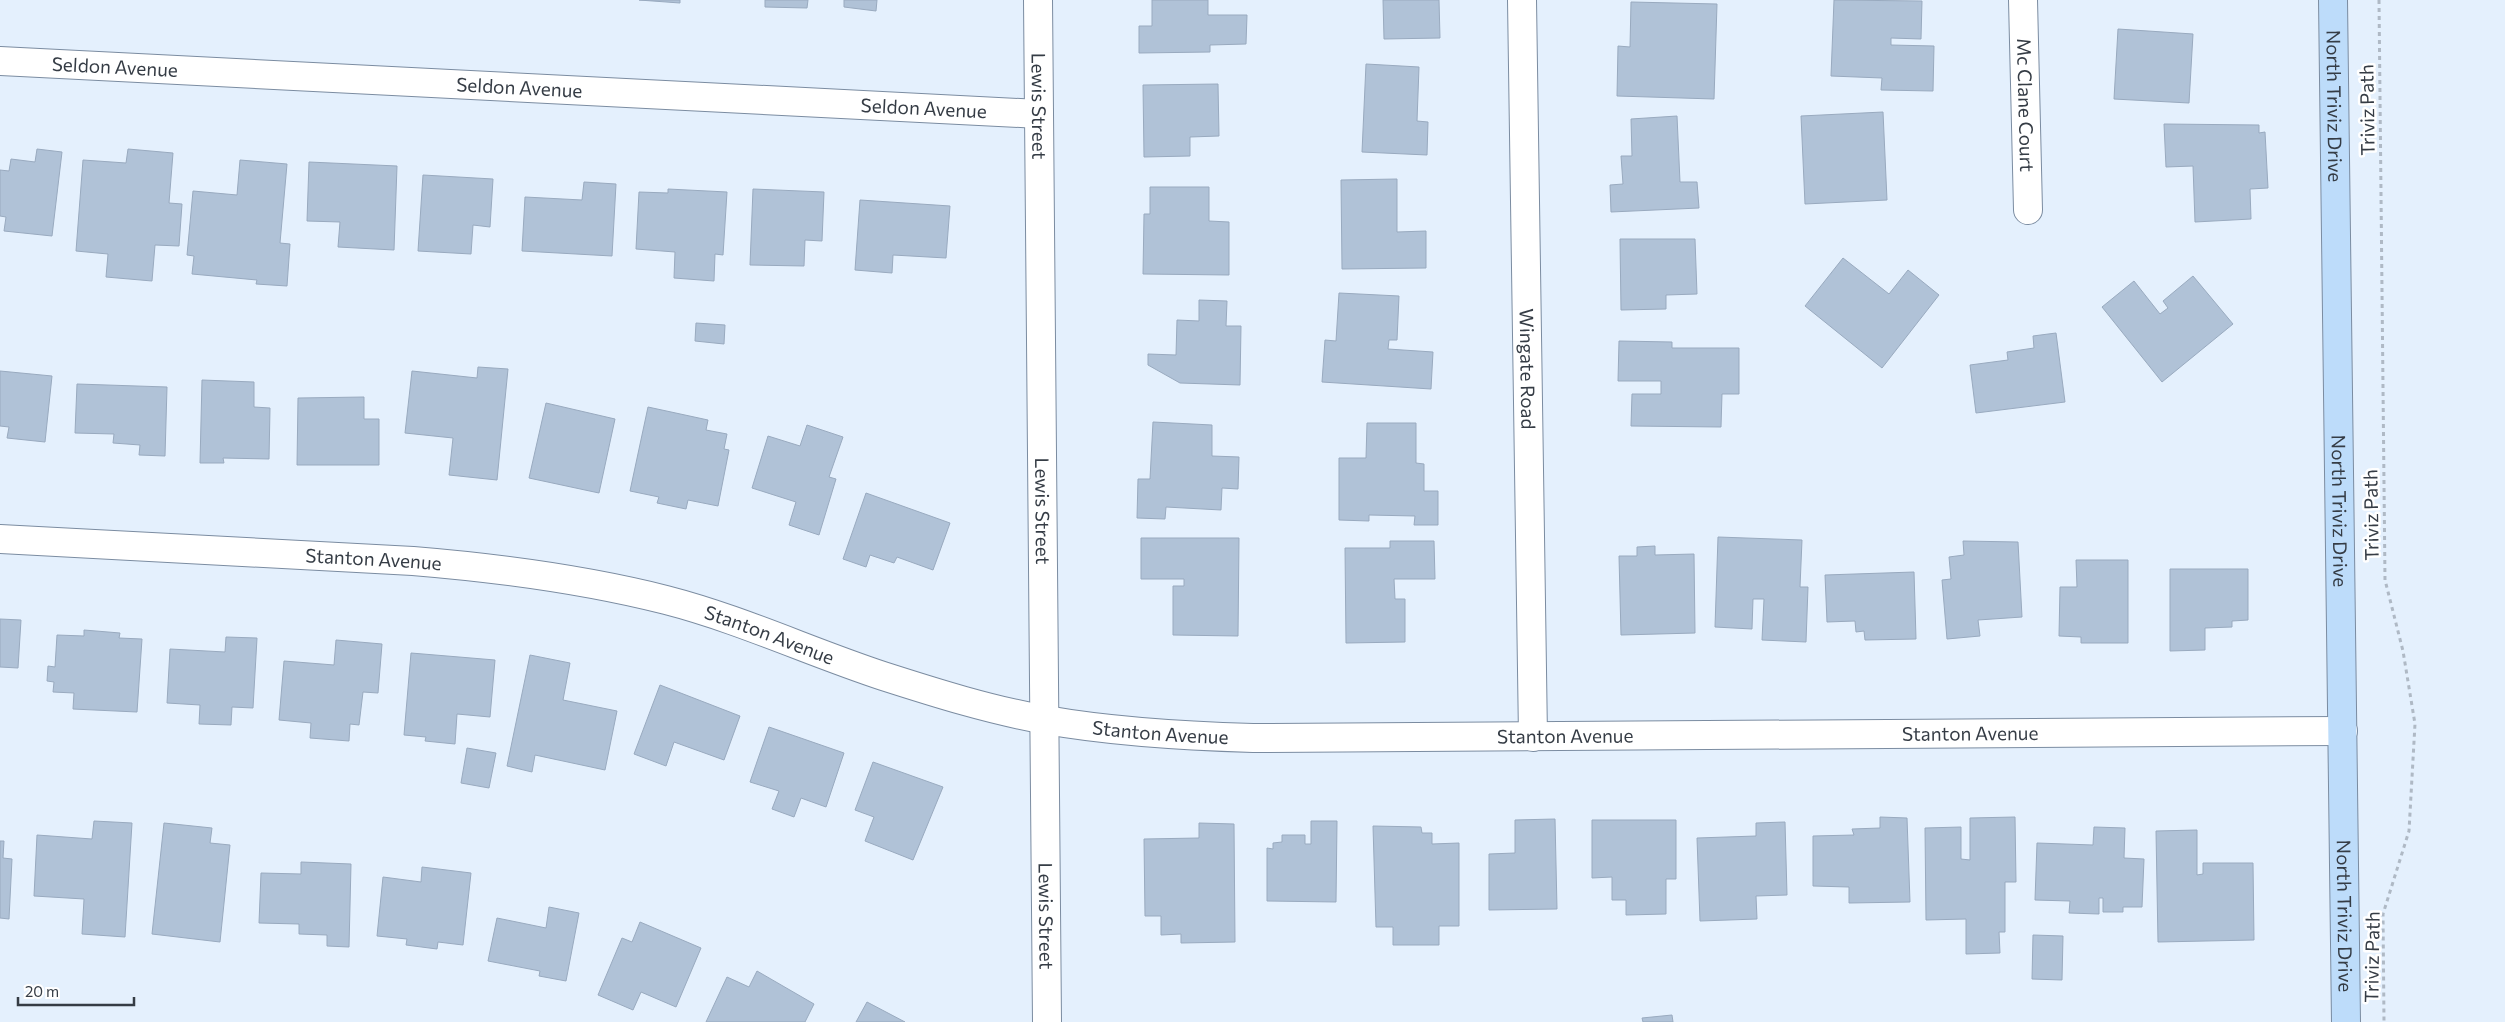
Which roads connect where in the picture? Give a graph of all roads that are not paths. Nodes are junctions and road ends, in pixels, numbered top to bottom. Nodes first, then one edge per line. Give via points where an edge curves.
1 (1038, 0) edge
2 (1522, 0) edge
3 (2023, 0) edge
4 (2333, 0) edge
5 (0, 61) edge
6 (1039, 114) junction
7 (2028, 210) dead end
8 (0, 539) edge
9 (1045, 720) junction
10 (2343, 731) junction
11 (1533, 737) junction
12 (1047, 1022) edge
13 (2346, 1022) edge

1 - 6 street, Lewis Street
2 - 11 street, Wingate Road
3 - 7 street, Mc Clane Court
4 - 10 street, North Triviz Drive
5 - 6 street, Seldon Avenue
6 - 9 street, Lewis Street
8 - 9 street, Stanton Avenue via 413,561 577,581 707,612 888,678
9 - 11 street, Stanton Avenue via 1200,737
9 - 12 street, Lewis Street
10 - 11 street, Stanton Avenue
10 - 13 street, North Triviz Drive

